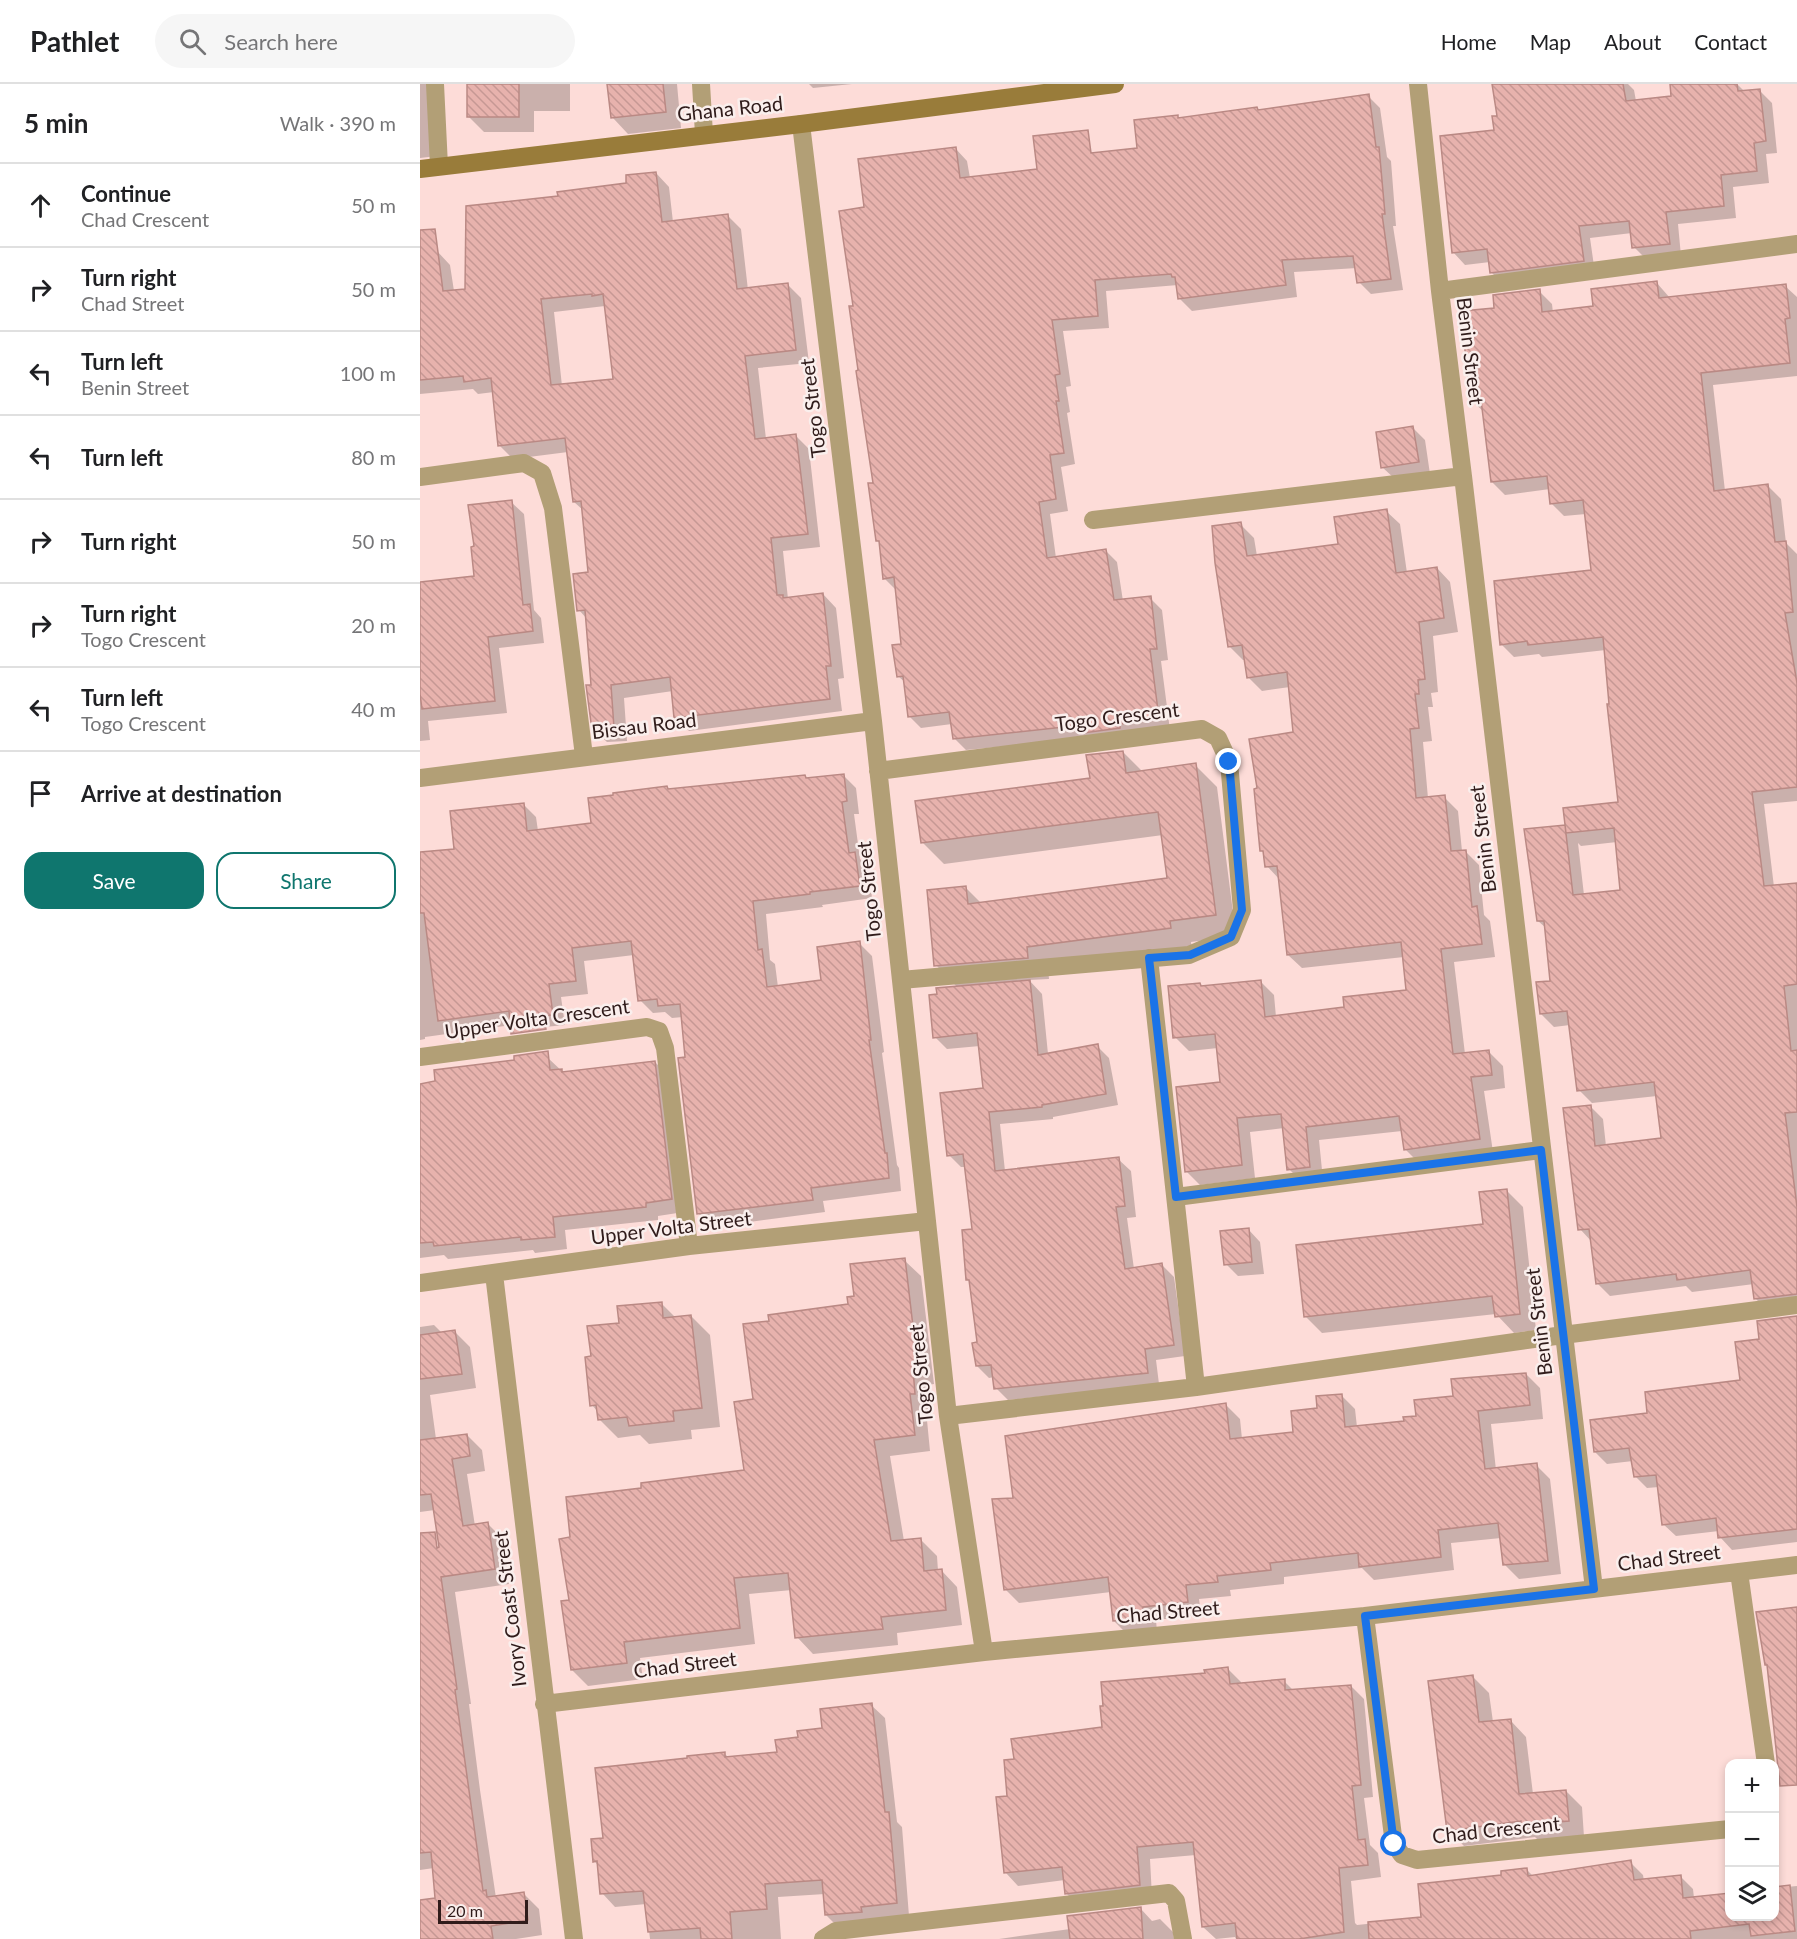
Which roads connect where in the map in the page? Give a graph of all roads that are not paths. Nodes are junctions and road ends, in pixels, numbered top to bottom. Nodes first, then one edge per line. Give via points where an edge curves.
1 (435, 84) edge
2 (701, 84) edge
3 (1115, 84) edge
4 (1418, 84) edge
5 (801, 124) junction
6 (704, 135) junction
7 (439, 166) junction
8 (420, 169) edge
9 (1797, 244) edge
10 (1440, 291) junction
11 (1464, 476) junction
12 (420, 477) edge
13 (1093, 520) dead end
14 (873, 721) junction
15 (584, 756) junction
16 (878, 771) junction
17 (420, 778) edge
18 (1149, 958) junction
19 (901, 980) junction
20 (420, 1057) edge
21 (1541, 1150) junction
22 (1176, 1197) junction
23 (927, 1221) junction
24 (689, 1246) junction
25 (494, 1274) junction
26 (420, 1282) edge
27 (1797, 1305) edge
28 (1563, 1335) junction
29 (1196, 1387) junction
30 (948, 1416) junction
31 (1797, 1565) edge
32 (1739, 1572) junction
33 (1594, 1589) junction
34 (1365, 1616) junction
35 (984, 1652) junction
36 (544, 1704) junction
37 (1765, 1759) edge
38 (1725, 1829) edge
39 (574, 1939) edge
40 (823, 1939) edge
41 (1183, 1939) edge

1 - 7 street
2 - 6 street
3 - 5 street, Ghana Road
4 - 10 street, Benin Street
5 - 6 street, Ghana Road
5 - 14 street, Togo Street
6 - 7 street, Ghana Road
7 - 8 street, Ghana Road
9 - 10 street
10 - 11 street, Benin Street
11 - 13 street
11 - 21 street, Benin Street
12 - 15 street via 524,464 542,473 553,508
14 - 15 street, Bissau Road
14 - 16 street, Togo Street
15 - 17 street, Bissau Road
16 - 18 street, Togo Crescent via 1202,729 1218,738 1229,762 1242,910 1231,937 1190,955
16 - 19 street, Togo Street
18 - 19 street, Togo Crescent
18 - 22 street
19 - 23 street, Togo Street
20 - 24 street, Upper Volta Crescent via 647,1027 659,1031 665,1048
21 - 22 street
21 - 28 street, Benin Street
22 - 29 street
23 - 24 street, Upper Volta Street
23 - 30 street, Togo Street
24 - 25 street, Upper Volta Street
25 - 26 street, Upper Volta Street
25 - 36 street, Ivory Coast Street
27 - 28 street
28 - 29 street
28 - 33 street, Benin Street
29 - 30 street
30 - 35 street, Togo Street
31 - 32 street, Chad Street
32 - 33 street, Chad Street
32 - 37 street
33 - 34 street, Chad Street
34 - 35 street, Chad Street
34 - 38 street, Chad Crescent via 1394,1844 1402,1855 1417,1860
35 - 36 street, Chad Street
36 - 39 street, Ivory Coast Street
40 - 41 street via 836,1931 1169,1893 1176,1901

